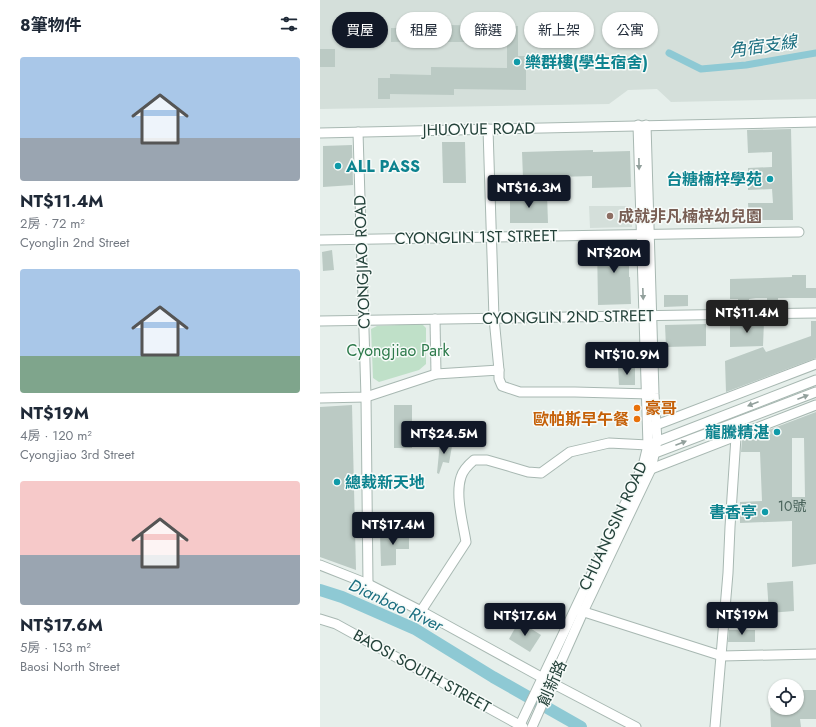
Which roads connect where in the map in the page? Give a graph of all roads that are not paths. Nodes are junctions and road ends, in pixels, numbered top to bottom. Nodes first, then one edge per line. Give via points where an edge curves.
1 (816, 122) edge
2 (642, 125) junction
3 (488, 129) junction
4 (358, 132) junction
5 (320, 133) edge
6 (799, 232) dead end
7 (645, 234) junction
8 (492, 237) junction
9 (320, 240) edge
10 (361, 240) junction
11 (816, 313) edge
12 (647, 316) junction
13 (494, 318) junction
14 (436, 319) junction
15 (320, 321) edge
16 (364, 321) junction
17 (816, 364) edge
18 (498, 370) junction
19 (436, 374) junction
20 (816, 380) edge
21 (816, 392) edge
22 (649, 394) junction
23 (366, 397) junction
24 (320, 398) edge
25 (816, 405) edge
26 (652, 426) junction
27 (736, 437) junction
28 (657, 440) junction
29 (648, 445) junction
30 (655, 453) junction
31 (647, 468) junction
32 (320, 565) edge
33 (368, 584) junction
34 (579, 610) junction
35 (421, 611) junction
36 (320, 618) edge
37 (816, 654) edge
38 (722, 656) junction
39 (541, 681) junction
40 (551, 686) junction
41 (521, 725) edge
42 (533, 726) edge
43 (636, 727) edge
44 (715, 727) edge

1 - 2 street, JHUOYUE ROAD
2 - 3 street, JHUOYUE ROAD
2 - 7 street, CHUANGSIN ROAD
3 - 4 street, JHUOYUE ROAD
3 - 8 street
4 - 5 street, JHUOYUE ROAD
4 - 10 street, CYONGJIAO ROAD
6 - 7 street, CYONGLIN 1ST STREET
7 - 8 street, CYONGLIN 1ST STREET
7 - 12 street, CHUANGSIN ROAD
8 - 10 street, CYONGLIN 1ST STREET
8 - 13 street
9 - 10 street, CYONGLIN 1ST STREET
10 - 16 street, CYONGJIAO ROAD
11 - 12 street, CYONGLIN 2ND STREET
12 - 13 street, CYONGLIN 2ND STREET
12 - 22 street, CHUANGSIN ROAD
13 - 14 street, CYONGLIN 2ND STREET
13 - 18 street
14 - 16 street, CYONGLIN 2ND STREET
14 - 19 street
15 - 16 street, CYONGLIN 2ND STREET
16 - 23 street, CYONGJIAO ROAD
17 - 26 street
18 - 19 street
18 - 22 street via 502,386 520,392
19 - 23 street
20 -> 28 street
30 -> 21 street
22 - 26 street, CHUANGSIN ROAD
23 - 24 street
23 - 33 street, CYONGJIAO ROAD
25 - 27 street
26 - 28 street, CHUANGSIN ROAD
26 - 29 street, CHUANGSIN ROAD
27 - 31 street
27 - 38 street
28 - 29 street
28 - 30 street
29 - 30 street
29 - 31 street, CHUANGSIN ROAD
29 - 35 street via 609,443 570,452 541,473 528,472 487,460 474,460 466,467 459,486 466,542
30 - 31 street
31 - 34 street, CHUANGSIN ROAD
32 - 33 street
33 - 35 street
34 - 38 street
34 - 39 street, CHUANGSIN ROAD
34 - 40 street, 創新路
35 - 39 street
36 - 41 street, BAOSI SOUTH STREET
37 - 38 street
38 - 44 street
39 - 40 street
39 - 41 street, 創新路
40 - 42 street, 創新路
40 - 43 street

